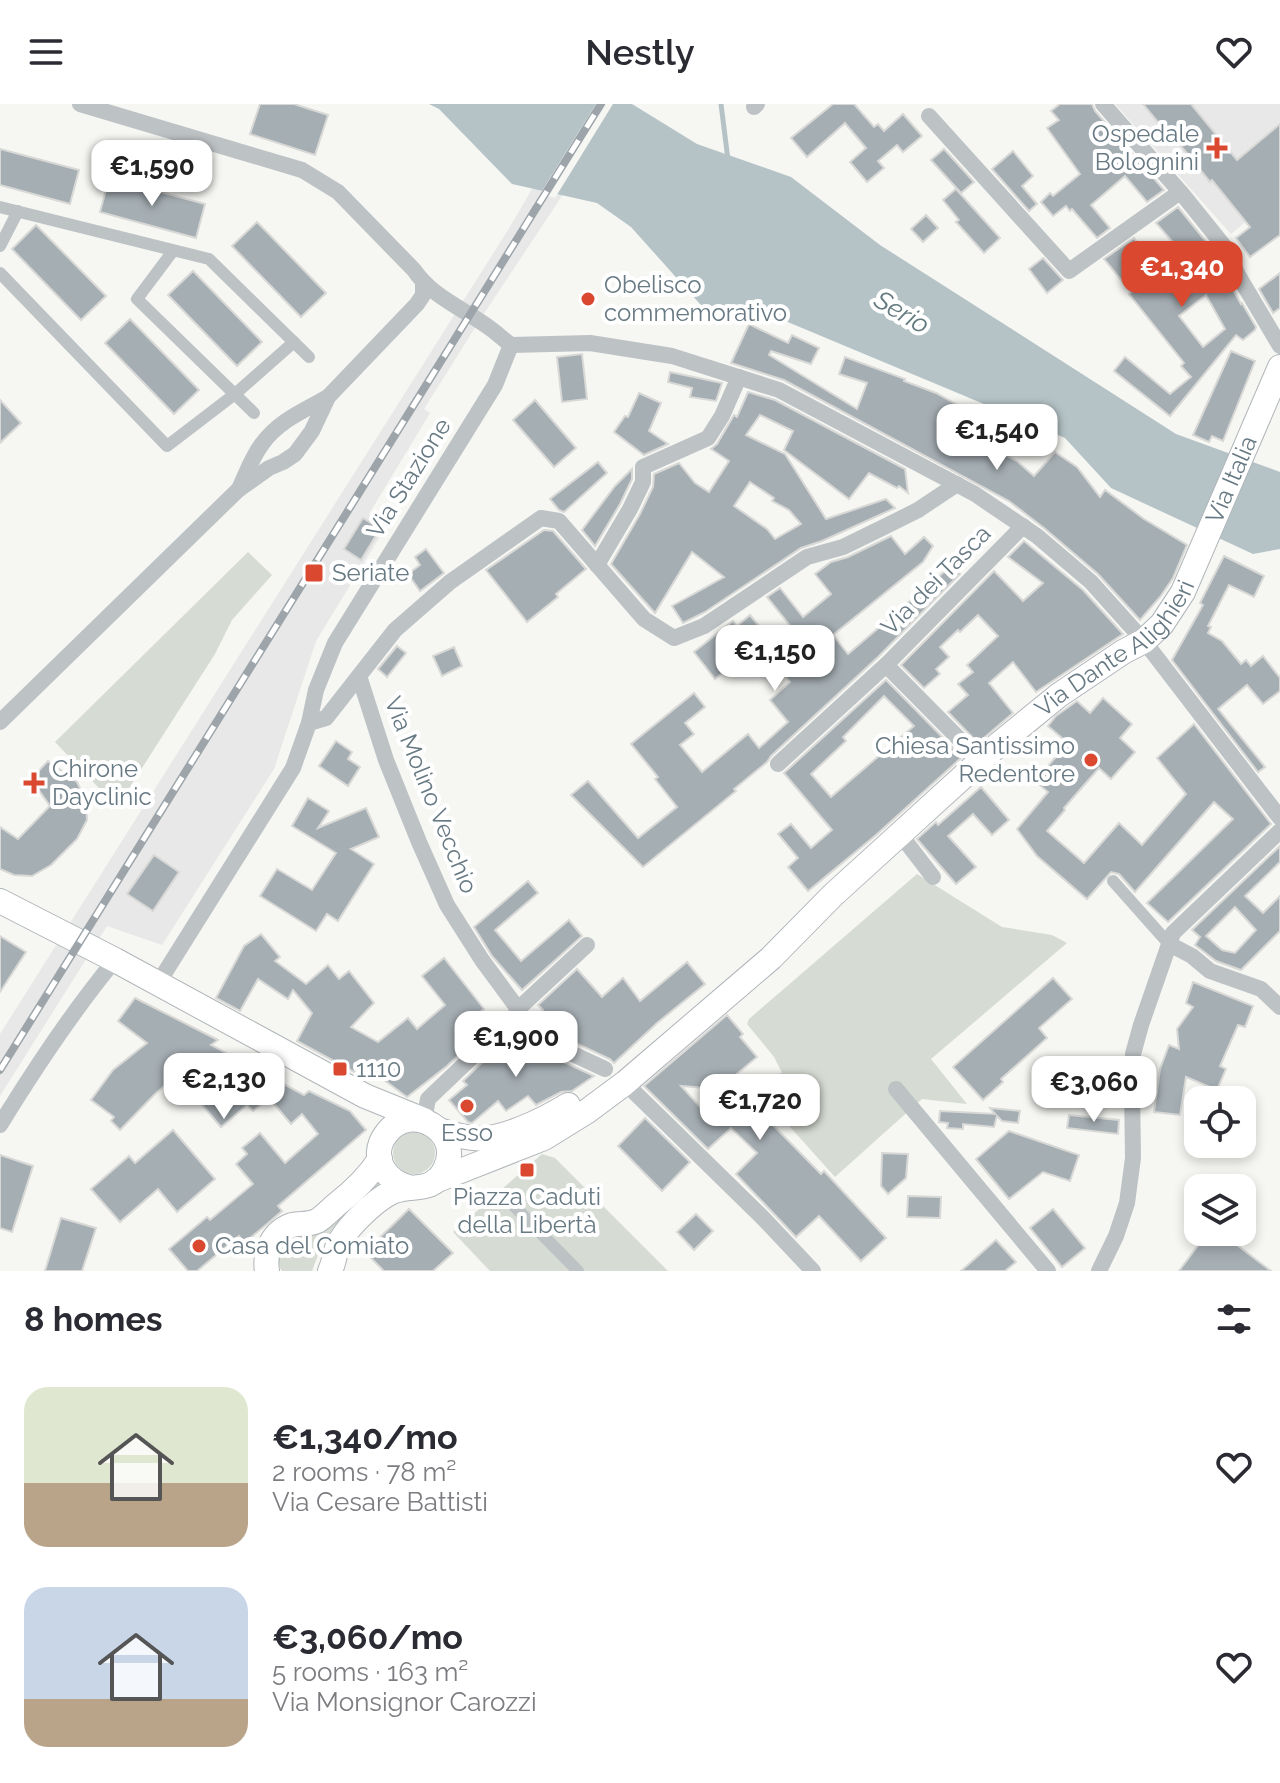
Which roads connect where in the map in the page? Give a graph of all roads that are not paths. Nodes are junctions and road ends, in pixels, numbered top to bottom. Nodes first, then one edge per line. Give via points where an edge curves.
1 (80, 104) edge
2 (1103, 104) edge
3 (929, 116) dead end
4 (1180, 192) junction
5 (0, 207) edge
6 (18, 211) junction
7 (0, 246) edge
8 (173, 251) junction
9 (0, 273) edge
10 (423, 283) junction
11 (294, 342) junction
12 (511, 345) junction
13 (1280, 346) edge
14 (309, 357) dead end
15 (1280, 367) edge
16 (739, 377) junction
17 (235, 394) junction
18 (328, 397) junction
19 (254, 413) dead end
20 (298, 414) junction
21 (312, 431) junction
22 (255, 456) junction
23 (269, 468) junction
24 (957, 484) junction
25 (238, 490) junction
26 (1023, 526) junction
27 (1202, 549) joint
28 (597, 565) junction
29 (1144, 641) junction
30 (886, 665) junction
31 (359, 676) junction
32 (0, 722) edge
33 (309, 723) junction
34 (981, 761) junction
35 (778, 764) dead end
36 (1280, 818) edge
37 (1280, 831) edge
38 (900, 834) junction
39 (933, 877) dead end
40 (1113, 881) dead end
41 (833, 895) junction
42 (0, 901) edge
43 (1169, 944) junction
44 (587, 945) dead end
45 (115, 960) junction
46 (157, 985) junction
47 (1280, 1007) edge
48 (516, 1013) junction
49 (615, 1076) junction
50 (896, 1089) dead end
51 (365, 1096) junction
52 (0, 1125) edge
53 (433, 1126) junction
54 (381, 1150) junction
55 (424, 1185) junction
56 (504, 1196) dead end
57 (261, 1266) edge
58 (335, 1269) edge
59 (578, 1271) edge
60 (813, 1271) edge
61 (1048, 1271) edge
62 (1099, 1271) edge

1 - 10 street via 302,170 338,192
2 - 4 street
3 - 4 street via 1069,271
4 - 13 street via 1224,246
5 - 6 street
6 - 7 street
6 - 8 street
8 - 11 street via 209,259
8 - 17 street via 137,299
9 - 17 street via 167,446
10 - 12 street
10 - 18 street via 417,304
11 - 14 street
11 - 17 street
12 - 16 street via 590,343 672,356
12 - 33 street, Via Stazione via 495,385 335,643
15 - 27 main road, Via Italia
16 - 24 street via 779,390
16 - 28 street via 708,438 643,467 637,496
17 - 19 street
18 - 20 street
18 - 21 street
20 - 21 street
20 - 22 street via 273,431
21 - 23 street via 295,454
22 - 23 street
22 - 25 street
23 - 25 street
24 - 26 street
24 - 28 street via 843,547 807,557 704,626 674,638 644,619
25 - 32 street
26 - 29 street via 1091,582
26 - 30 street, Via dei Tasca
27 - 29 main road, Via Dante Alighieri via 1183,592
28 - 31 street via 559,521 541,518 450,582 395,630
29 - 34 main road, Via Dante Alighieri via 1059,695
29 - 36 street
30 - 34 street
30 - 35 street, Via dei Tasca
31 - 33 street via 326,718
31 - 48 street, Via Molino Vecchio via 386,760 447,905
33 - 46 street, Via Stazione via 293,768
34 - 38 main road, Via Dante Alighieri
37 - 43 street via 1173,933
38 - 39 street
38 - 41 main road, Via Dante Alighieri
40 - 43 street
41 - 49 main road, Via Dante Alighieri via 771,958
41 - 53 main road, Via Dante Alighieri via 614,1076 545,1119 475,1139
42 - 45 main road, Via Dante Alighieri
43 - 47 street via 1210,971 1261,989
43 - 62 street via 1133,1054 1133,1158 1127,1203
44 - 48 street
45 - 46 main road, Via Dante Alighieri
45 - 52 street
46 - 51 main road, Via Dante Alighieri
48 - 49 street, Via Molino Vecchio via 560,1048
48 - 53 street via 428,1099
49 - 55 main road, Via Dante Alighieri via 586,1112 544,1138
49 - 60 street, Via Molino Vecchio
50 - 61 street
51 - 53 main road, Via Dante Alighieri
51 - 54 main road via 375,1114
53 - 54 main road via 414,1119 395,1125
53 - 55 main road via 447,1141 448,1163 443,1174
54 - 55 main road via 391,1180 401,1186
54 - 57 main road via 362,1184 317,1220 280,1233
55 - 58 main road, Via Dante Alighieri via 393,1191 345,1231 336,1249
56 - 59 street

